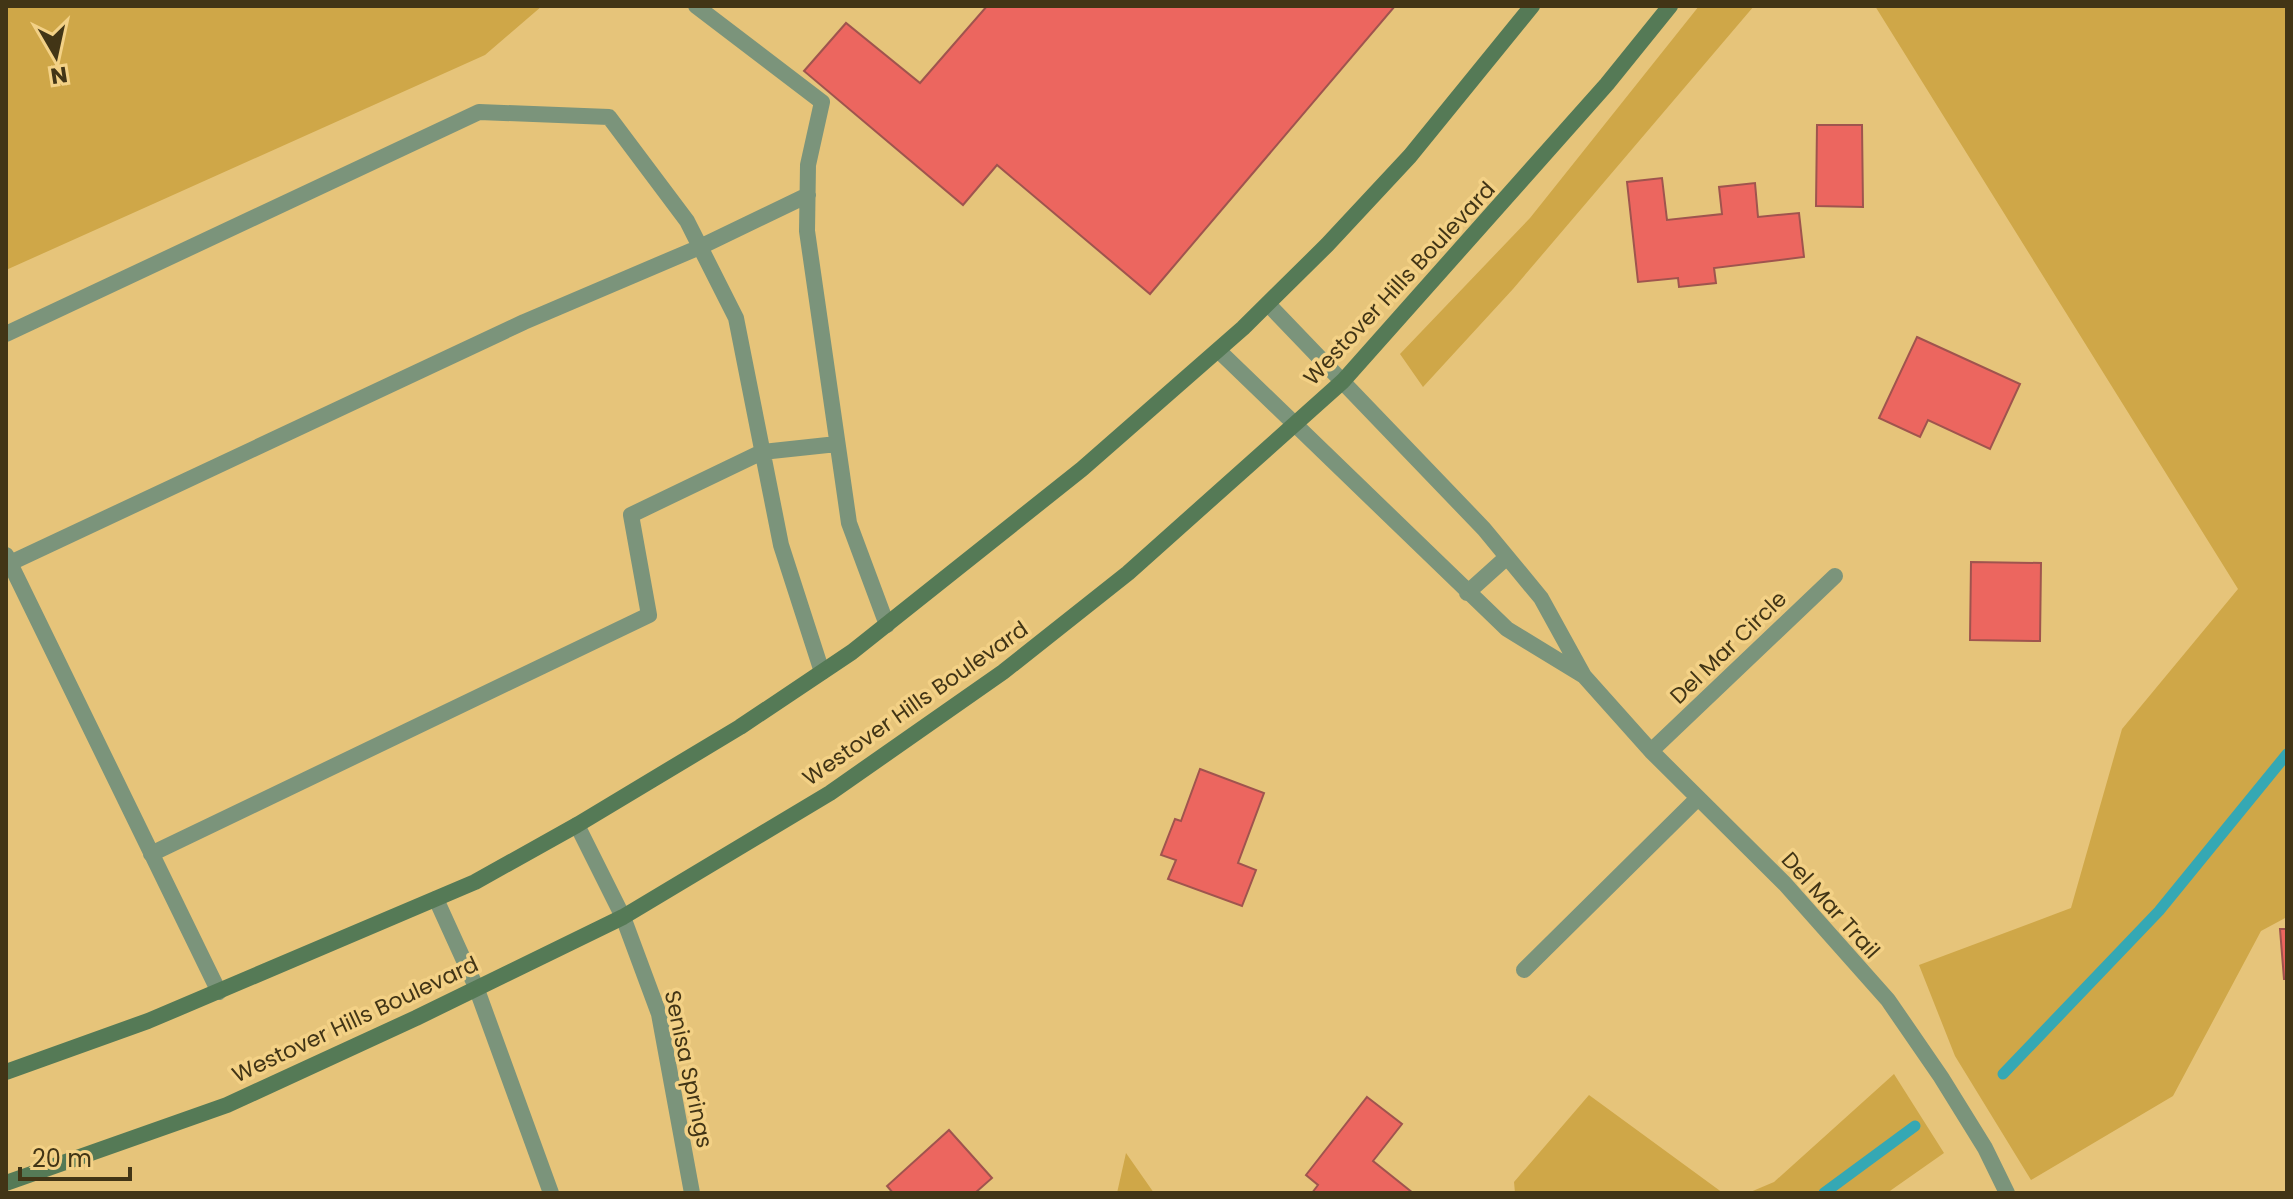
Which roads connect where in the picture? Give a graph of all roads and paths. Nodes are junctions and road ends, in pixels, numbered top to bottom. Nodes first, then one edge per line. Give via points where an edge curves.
1 (696, 6) edge
2 (1532, 6) edge
3 (1670, 6) edge
4 (808, 195) junction
5 (700, 247) junction
6 (1268, 304) junction
7 (6, 334) edge
8 (1219, 351) junction
9 (1343, 381) junction
10 (1295, 424) junction
11 (837, 444) junction
12 (762, 452) junction
13 (1507, 557) junction
14 (7, 561) edge
15 (1835, 576) dead end
16 (1467, 593) junction
17 (887, 625) junction
18 (822, 672) junction
19 (1584, 676) junction
20 (1651, 751) junction
21 (1698, 798) junction
22 (577, 825) junction
23 (151, 854) junction
24 (436, 899) junction
25 (623, 917) junction
26 (1524, 970) dead end
27 (476, 987) junction
28 (219, 992) junction
29 (6, 1072) edge
30 (6, 1183) edge
31 (551, 1193) edge
32 (692, 1193) edge
33 (2007, 1193) edge

1 - 4 street via 822,102 808,165
2 - 6 main road via 1410,156
3 - 9 main road, Westover Hills Boulevard via 1597,96
4 - 5 street
4 - 11 street via 807,231
5 - 7 street via 687,221 609,117 479,112
5 - 12 street via 736,318
5 - 14 street via 524,322
6 - 8 main road
6 - 9 street, Del Mar Trail
8 - 10 street, Del Mar Trail
8 - 17 main road
9 - 10 main road, Westover Hills Boulevard
9 - 13 street, Del Mar Trail
10 - 16 street, Del Mar Trail
10 - 25 main road, Westover Hills Boulevard via 1128,573 1003,672 830,793
11 - 12 street
11 - 17 street via 849,523
12 - 18 street via 781,545
12 - 23 street via 631,515 649,615
13 - 16 street
13 - 19 street, Del Mar Trail via 1541,598
14 - 23 street
15 - 20 street, Del Mar Circle
16 - 19 street, Del Mar Trail via 1507,629
17 - 18 main road
18 - 22 main road
19 - 20 street, Del Mar Trail
20 - 21 street, Del Mar Trail
21 - 26 street
21 - 33 street, Del Mar Trail via 1785,884 1888,1000 1985,1148
22 - 24 main road
22 - 25 street, Senisa Springs
23 - 28 street
24 - 27 street
24 - 28 main road
25 - 27 main road, Westover Hills Boulevard
25 - 32 street, Senisa Springs via 659,1014
27 - 30 main road, Westover Hills Boulevard via 227,1105
27 - 31 street
28 - 29 main road

